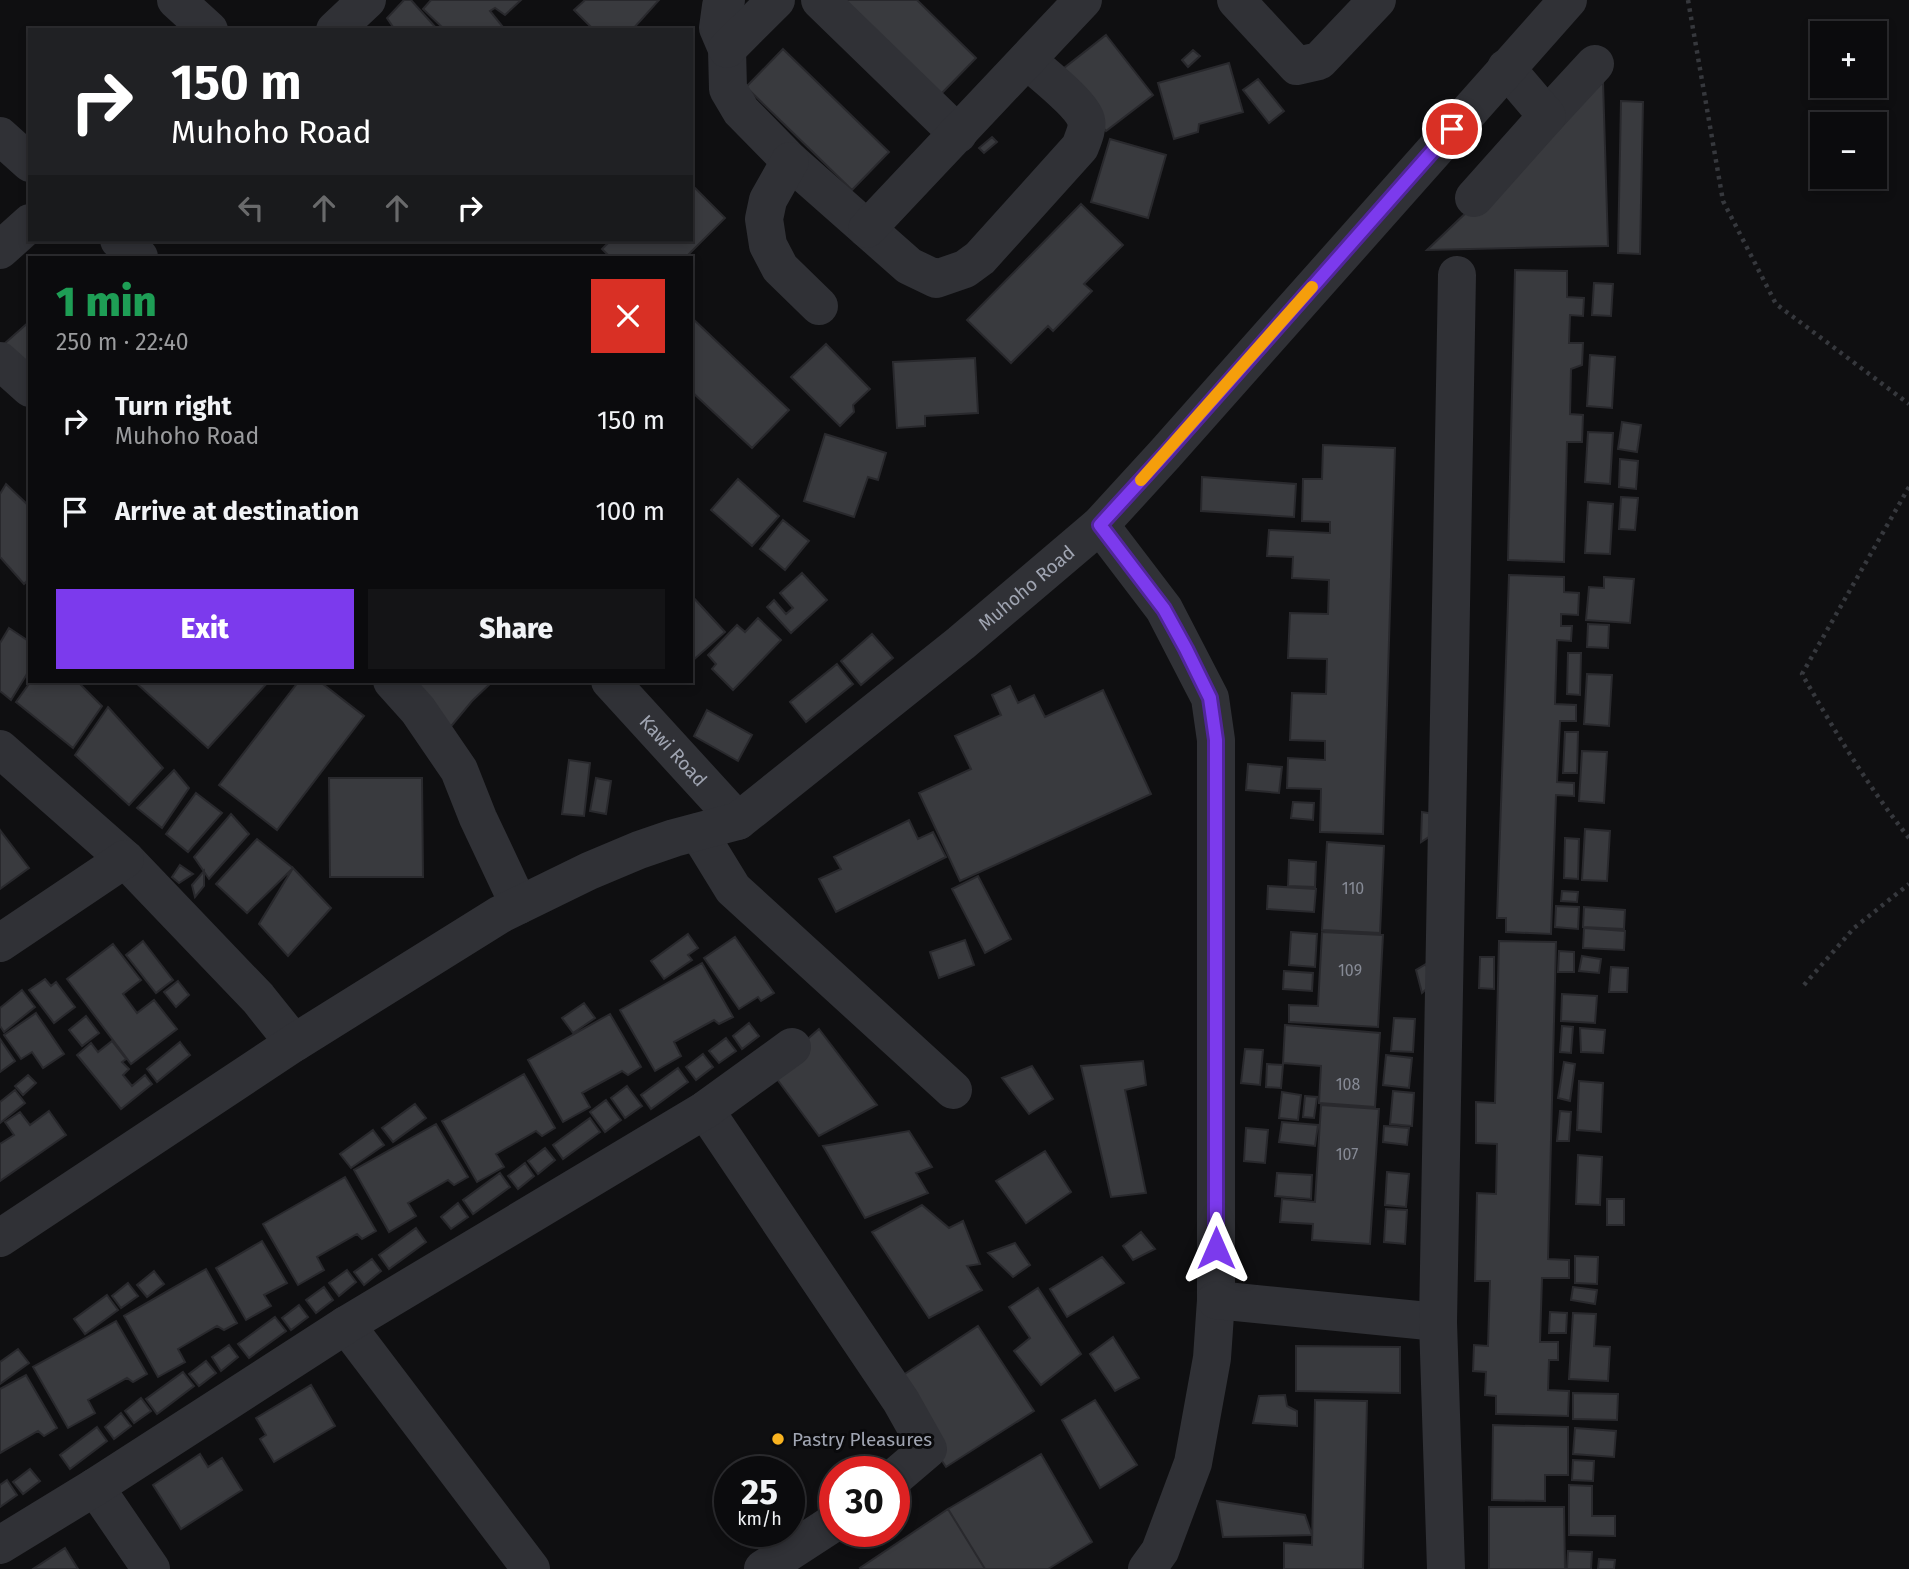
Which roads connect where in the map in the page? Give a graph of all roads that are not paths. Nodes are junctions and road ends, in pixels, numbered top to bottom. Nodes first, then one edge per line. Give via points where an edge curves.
1 (176, 0) edge
2 (366, 0) edge
3 (726, 0) edge
4 (776, 0) edge
5 (820, 0) edge
6 (1083, 0) edge
7 (1236, 0) edge
8 (1377, 0) edge
9 (1568, 0) edge
10 (207, 28) edge
11 (337, 28) edge
12 (727, 49) junction
13 (1027, 60) junction
14 (1595, 64) dead end
15 (1506, 68) junction
16 (1548, 116) junction
17 (958, 134) junction
18 (0, 136) edge
19 (28, 161) edge
20 (790, 161) junction
21 (1474, 198) dead end
22 (28, 225) edge
23 (867, 229) junction
24 (121, 242) edge
25 (0, 250) edge
26 (138, 256) edge
27 (1457, 275) dead end
28 (819, 306) dead end
29 (0, 361) edge
30 (28, 386) edge
31 (1100, 525) junction
32 (394, 683) edge
33 (612, 683) edge
34 (0, 749) edge
35 (738, 821) junction
36 (698, 832) junction
37 (125, 859) junction
38 (519, 905) junction
39 (0, 943) edge
40 (294, 1043) junction
41 (792, 1047) dead end
42 (953, 1090) dead end
43 (705, 1110) junction
44 (0, 1238) edge
45 (1216, 1300) junction
46 (1438, 1322) junction
47 (346, 1325) junction
48 (910, 1464) edge
49 (95, 1487) junction
50 (819, 1532) edge
51 (0, 1545) edge
52 (151, 1569) edge
53 (531, 1569) edge
54 (763, 1569) edge
55 (1147, 1569) edge
56 (1446, 1569) edge

1 - 10 street
2 - 11 street
3 - 12 street via 718,29
4 - 12 street
5 - 17 street
6 - 13 street
7 - 8 street via 1297,66 1319,61
9 - 15 street, Muhoho Road
12 - 20 street via 728,89 741,111
13 - 17 street
13 - 23 street via 1076,104 1086,121 1085,135 1080,147 995,243 965,269 936,279 909,266
14 - 16 street
15 - 16 street
15 - 31 street, Muhoho Road
16 - 21 street
17 - 23 street
18 - 19 street
20 - 23 street
20 - 28 street via 768,200 764,219 768,245 780,268
22 - 25 street
24 - 26 street
27 - 46 street
29 - 30 street
31 - 35 street, Muhoho Road
31 - 45 street via 1164,609 1210,698 1216,740
32 - 38 street via 458,769
33 - 35 street, Kawi Road
34 - 37 street
35 - 36 street
36 - 38 street via 626,855
36 - 42 street via 733,889
37 - 39 street
37 - 40 street via 258,998
38 - 40 street
40 - 44 street
41 - 43 street
43 - 47 street
43 - 48 street via 901,1401 928,1449
45 - 46 street
45 - 55 street via 1212,1358 1193,1463 1160,1551
46 - 56 street
47 - 49 street
47 - 53 street
49 - 51 street
49 - 52 street
50 - 54 street

